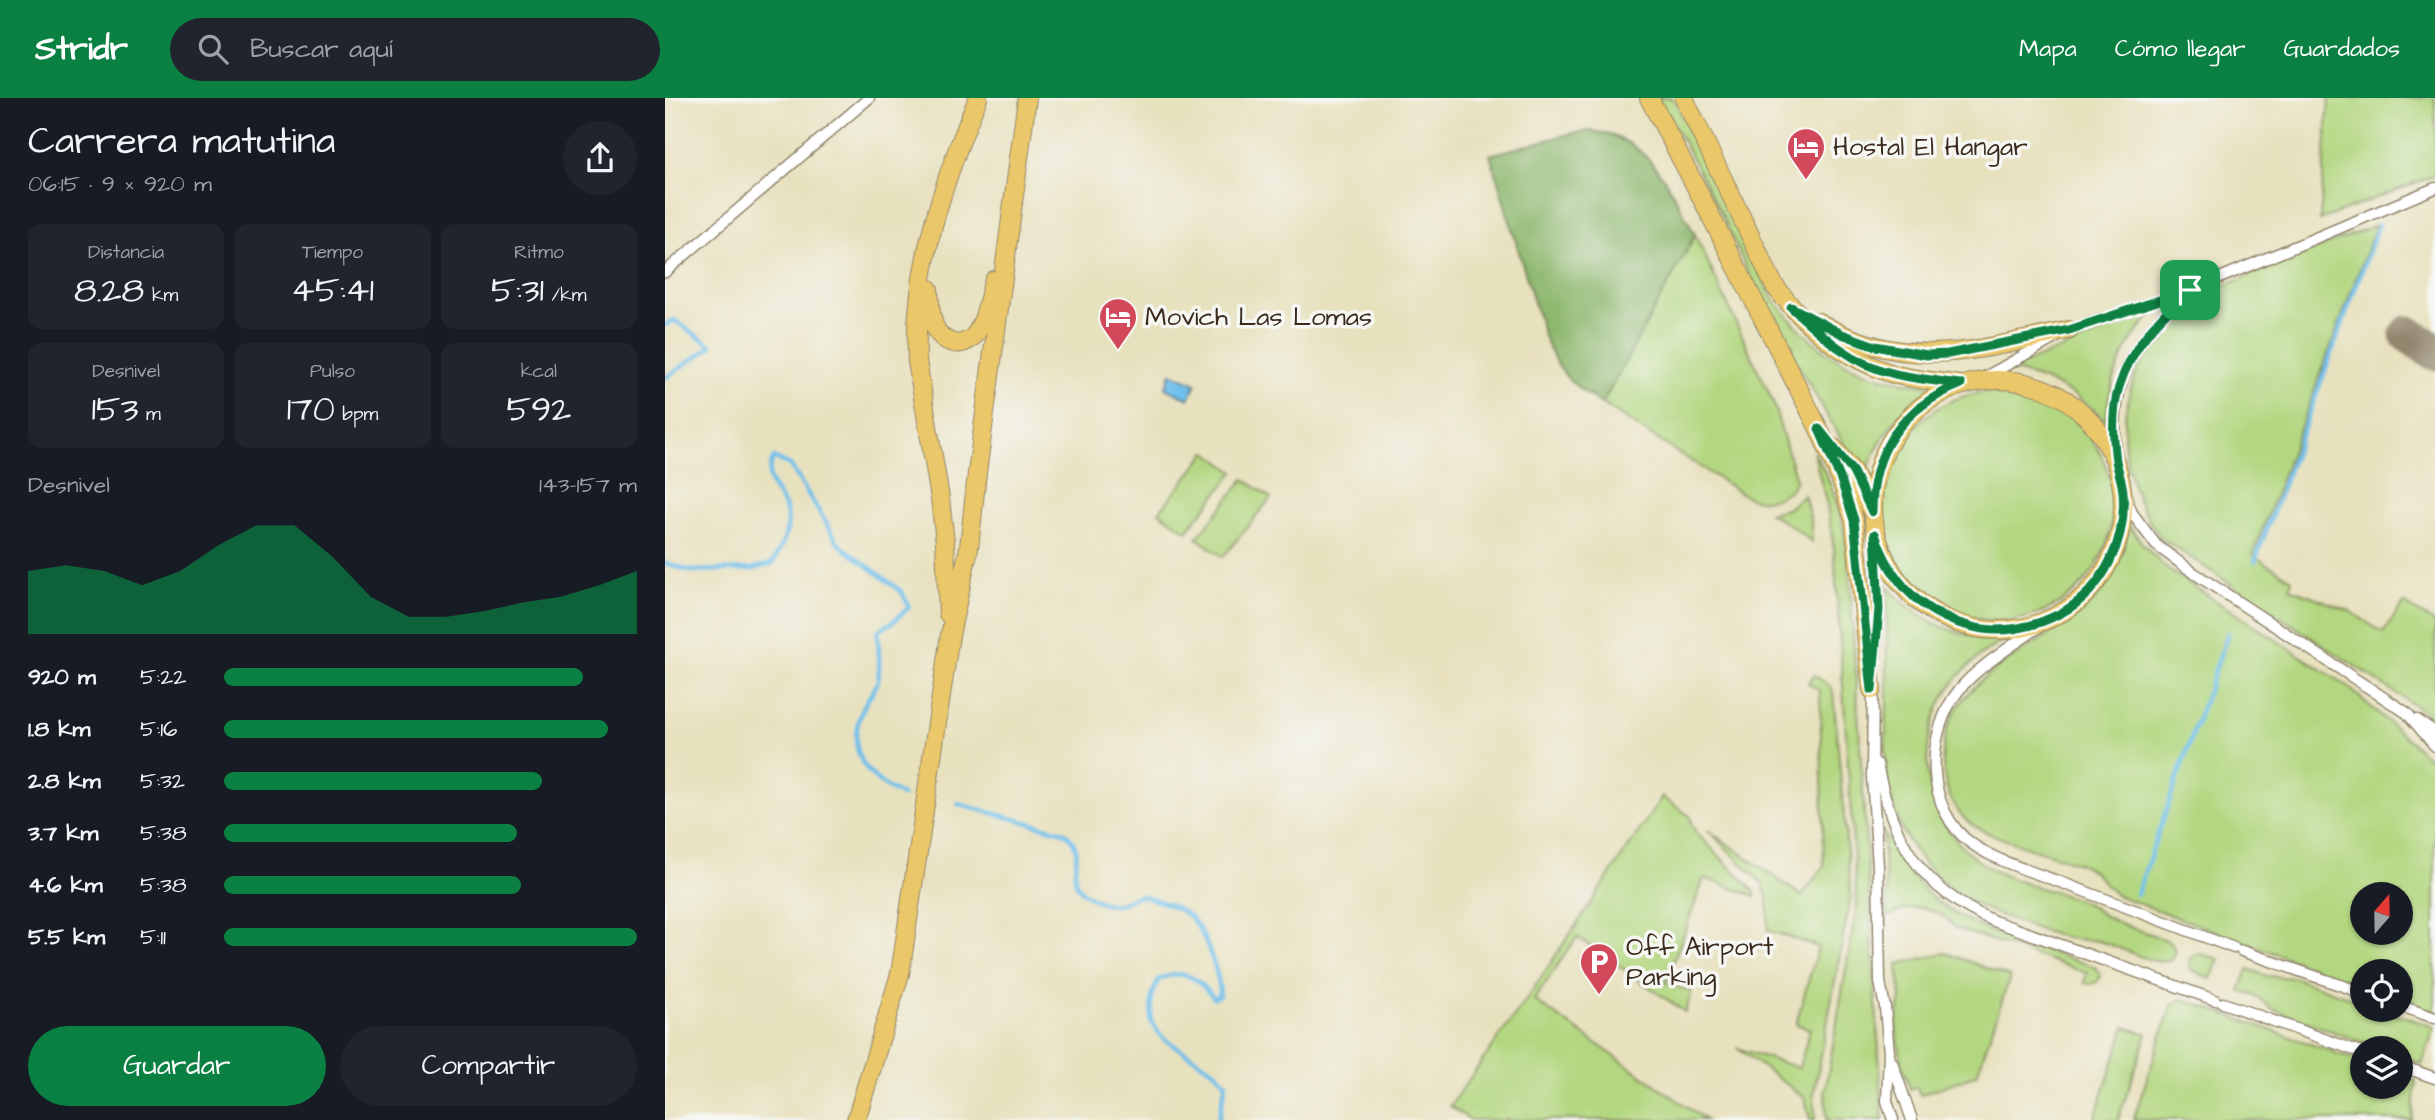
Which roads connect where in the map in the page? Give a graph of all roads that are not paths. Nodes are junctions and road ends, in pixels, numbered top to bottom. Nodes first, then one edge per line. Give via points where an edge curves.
1 (869, 98) edge
2 (978, 98) edge
3 (1027, 98) edge
4 (1649, 98) edge
5 (1685, 98) edge
6 (2435, 188) edge
7 (1007, 241) junction
8 (928, 247) junction
9 (665, 272) edge
10 (2190, 290) junction
11 (1791, 307) junction
12 (2069, 330) junction
13 (1969, 383) junction
14 (1819, 429) junction
15 (2117, 464) junction
16 (2123, 489) junction
17 (1872, 512) junction
18 (1875, 534) junction
19 (2051, 618) junction
20 (950, 635) junction
21 (1872, 690) junction
22 (2407, 713) junction
23 (2435, 732) edge
24 (1874, 744) junction
25 (2435, 746) edge
26 (2350, 989) edge
27 (2413, 1010) edge
28 (2435, 1018) edge
29 (2350, 1048) edge
30 (1889, 1053) junction
31 (2413, 1070) edge
32 (2435, 1078) edge
33 (856, 1120) edge
34 (1893, 1120) edge
35 (1912, 1120) edge

1 - 9 street
2 - 8 main road via 956,150
3 - 7 main road
4 - 14 main road
5 - 11 main road via 1774,285
6 - 10 street
7 - 8 main road via 980,326 961,344 939,335 930,315
7 - 20 main road via 969,548
8 - 20 main road via 916,333 917,361 946,542
10 - 12 street
10 - 15 street via 2144,335 2127,367 2115,411
11 - 12 main road via 1875,346 1927,355 1973,351
11 - 13 main road via 1820,335 1854,358 1893,374
12 - 13 street
13 - 15 main road via 2021,382 2062,397 2101,433
13 - 17 main road via 1927,401 1899,426 1875,475
14 - 17 main road via 1853,472
14 - 21 main road via 1854,520
15 - 16 main road
16 - 19 main road via 2122,524 2108,565 2081,599
16 - 22 street via 2133,513 2156,545
17 - 18 main road
18 - 19 main road via 1903,587 1934,613 1992,630
18 - 21 street via 1879,609
19 - 26 street via 1972,676 1947,709 1933,765 1948,816 1970,843 2009,863
20 - 33 main road via 900,974
21 - 24 street
22 - 23 street
22 - 25 street
24 - 29 street via 1883,794 1897,835 1931,881 1961,905 1994,921
24 - 30 street via 1880,982
27 - 28 street
30 - 34 street via 1887,1101
30 - 35 street
31 - 32 street

